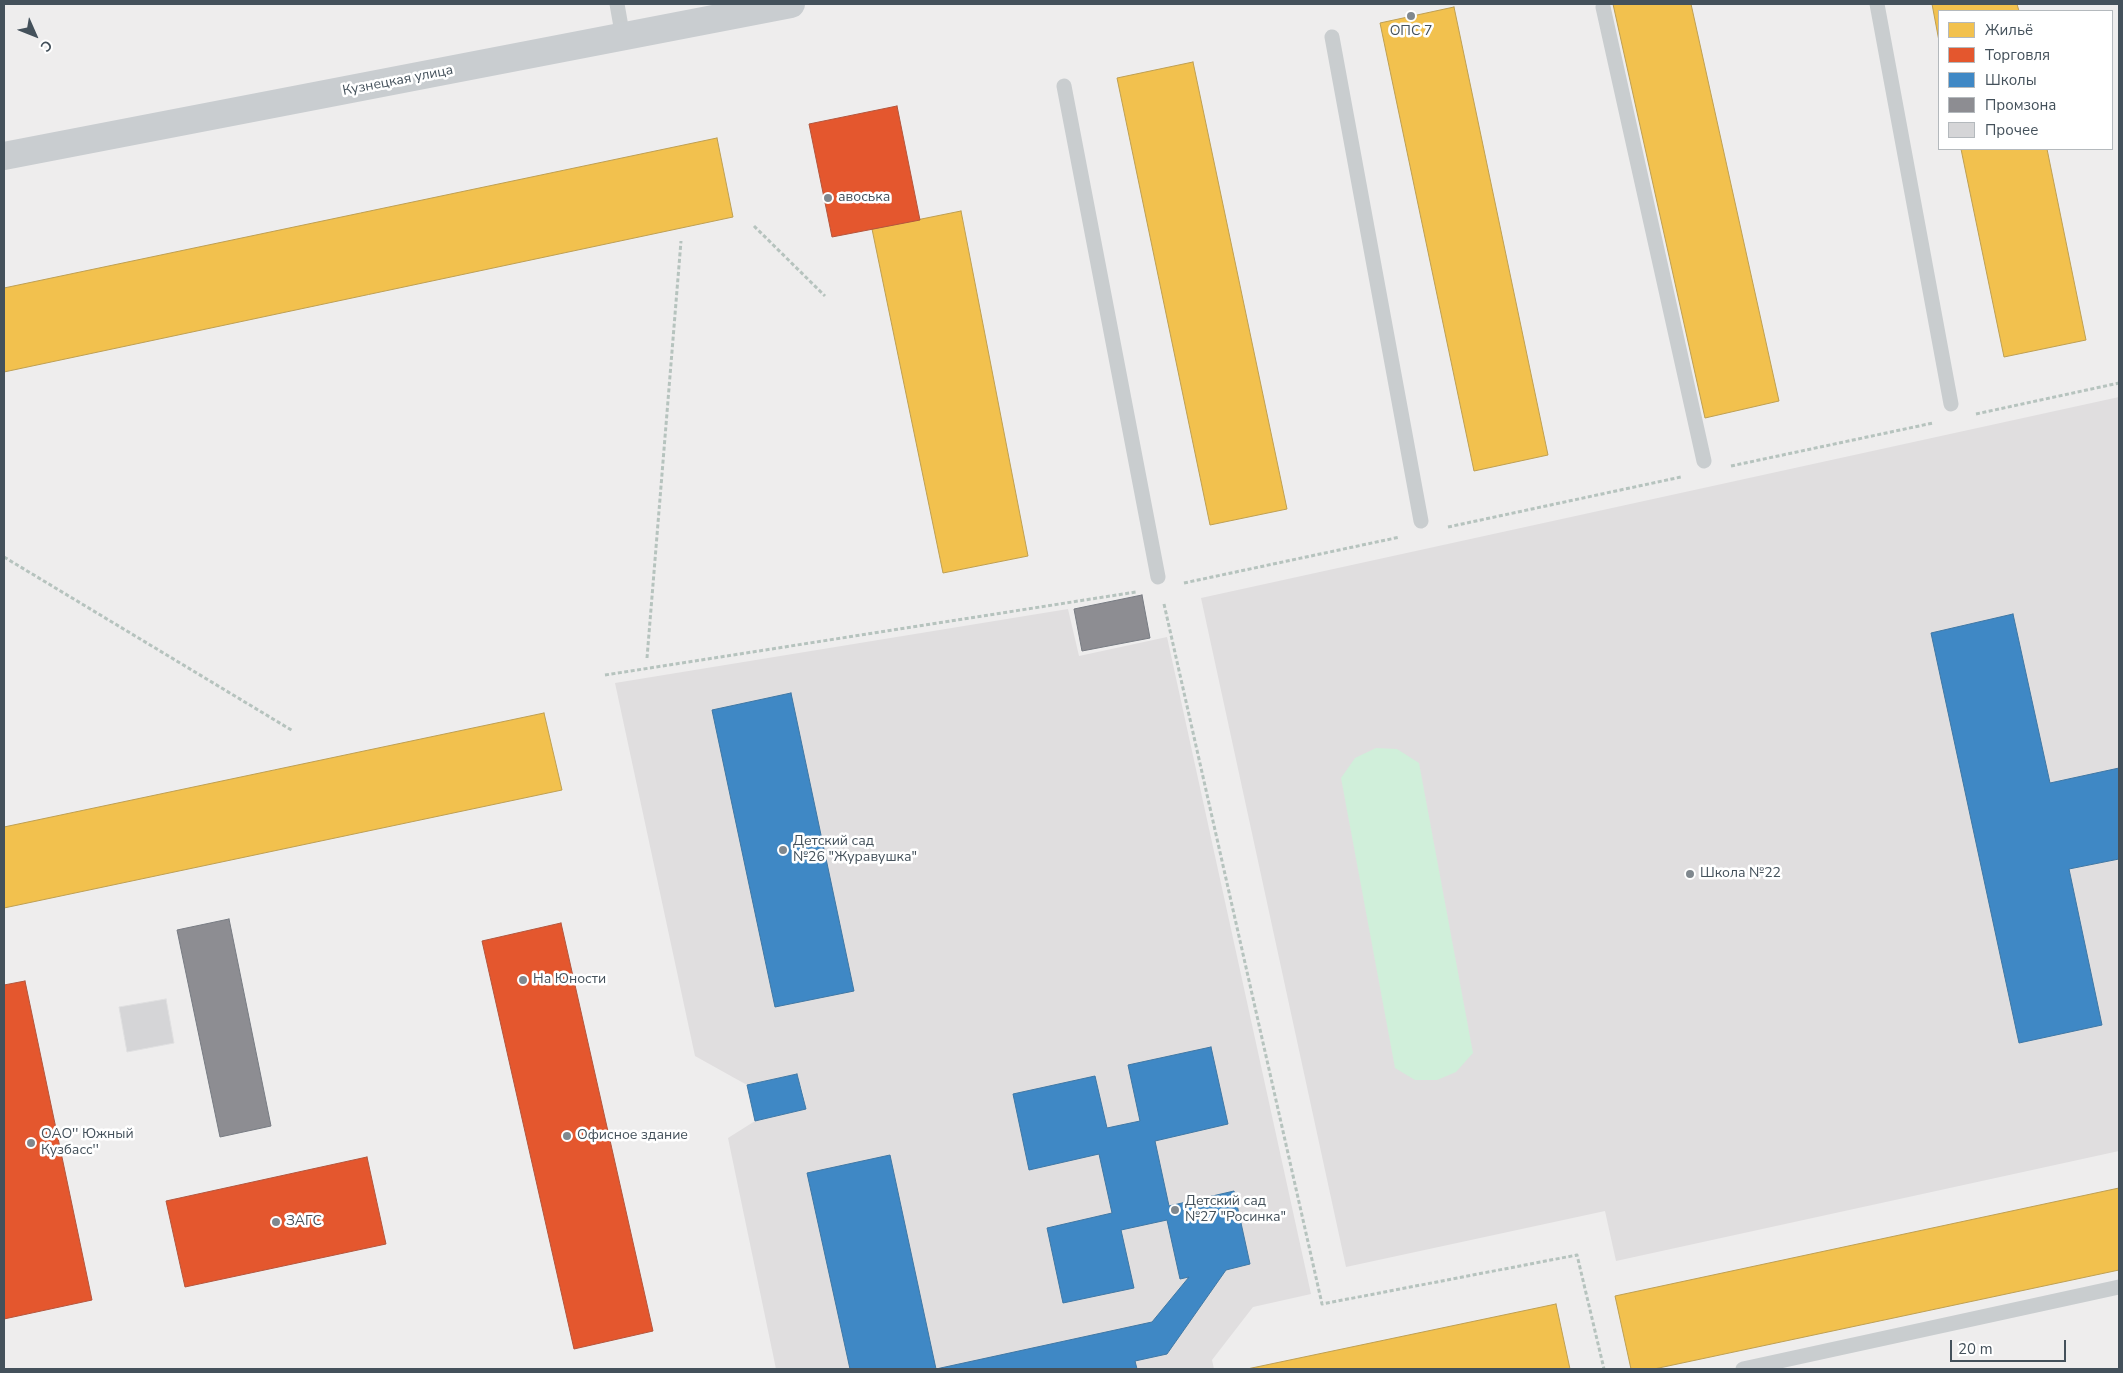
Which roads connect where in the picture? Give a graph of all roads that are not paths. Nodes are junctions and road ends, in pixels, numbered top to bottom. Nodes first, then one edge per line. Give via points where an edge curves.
1 (617, 4) edge
2 (792, 4) edge
3 (1877, 4) edge
4 (1603, 7) dead end
5 (1332, 37) dead end
6 (623, 38) junction
7 (1064, 86) dead end
8 (4, 156) edge
9 (1951, 404) dead end
10 (1704, 461) dead end
11 (1421, 521) dead end
12 (1159, 583) road end
13 (2119, 1288) edge
14 (1743, 1369) edge

1 - 6 lane
2 - 6 main road, Кузнецкая улица
3 - 9 lane
4 - 10 lane
5 - 11 lane
6 - 8 main road, Кузнецкая улица
7 - 12 lane
13 - 14 lane

